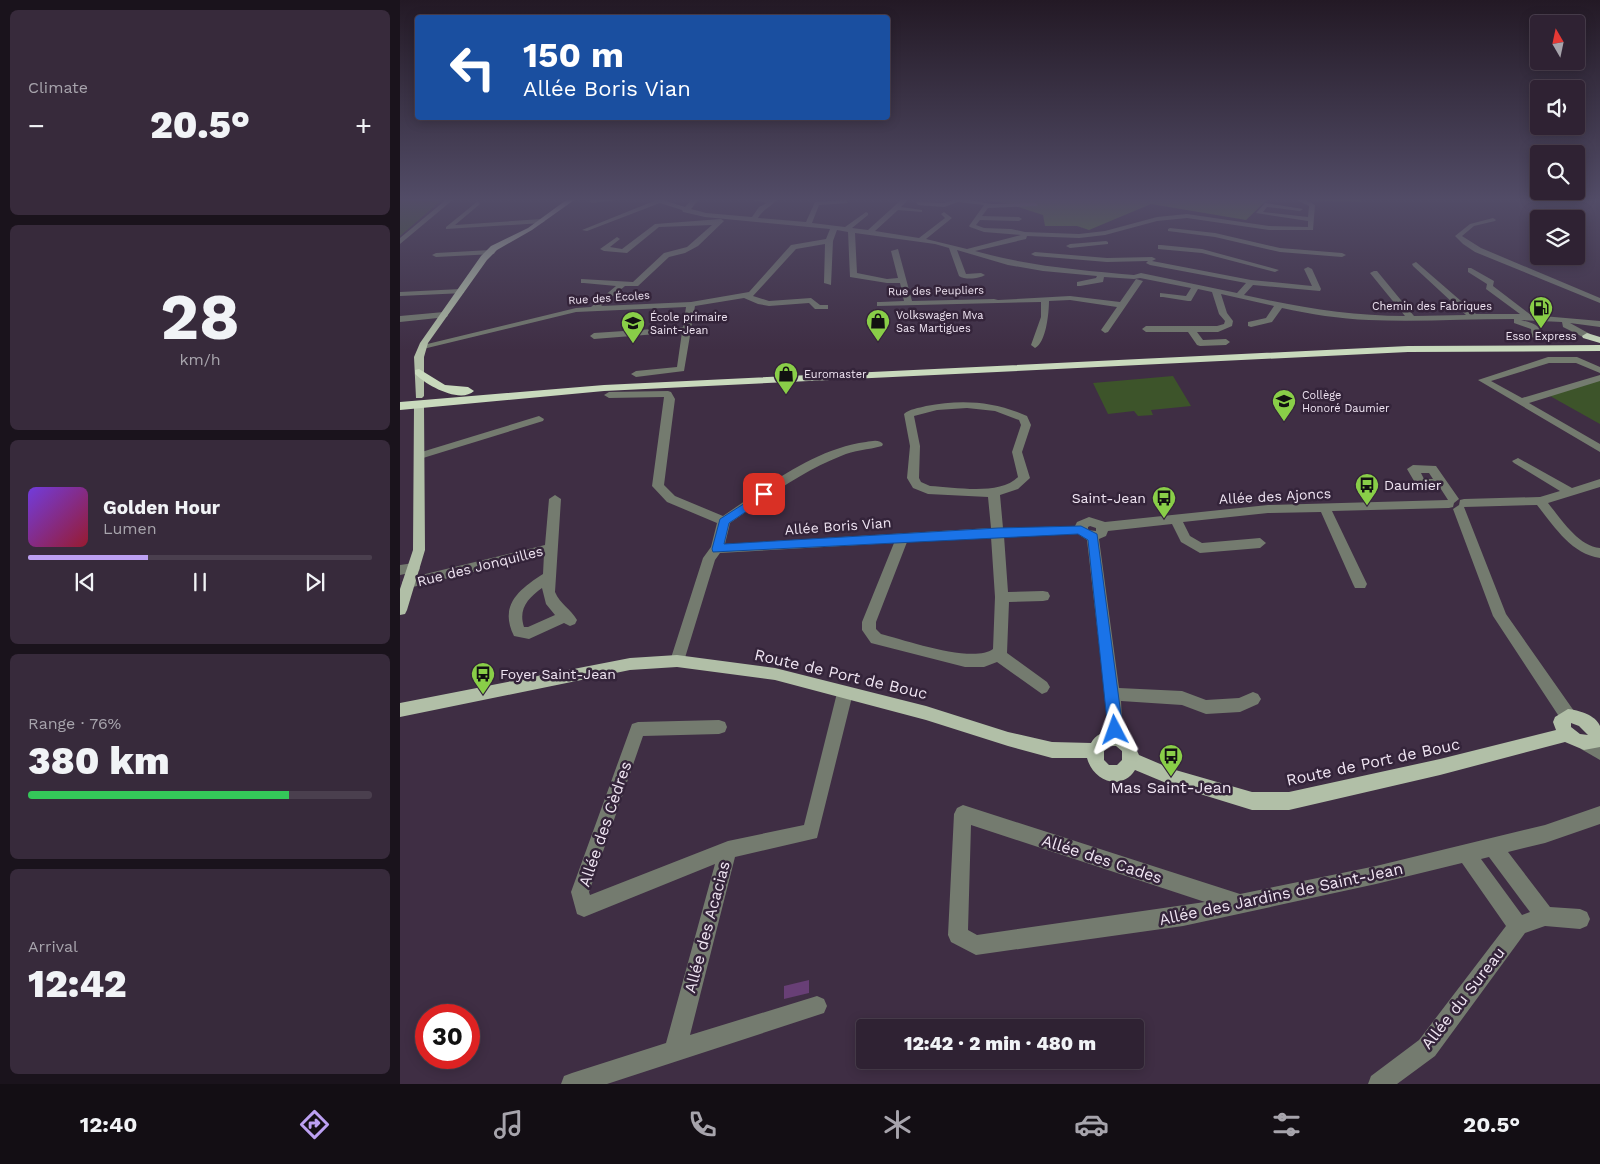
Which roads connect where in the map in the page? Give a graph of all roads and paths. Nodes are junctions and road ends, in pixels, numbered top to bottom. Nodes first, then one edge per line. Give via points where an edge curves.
1 (496, 249) edge
2 (605, 249) edge
3 (627, 249) edge
4 (691, 249) edge
5 (793, 249) edge
6 (829, 249) edge
7 (850, 249) edge
8 (953, 249) edge
9 (958, 249) edge
10 (978, 249) edge
11 (1068, 249) edge
12 (1160, 249) edge
13 (1232, 249) edge
14 (1232, 249) edge
15 (1281, 249) edge
16 (1475, 249) edge
17 (896, 251) dead end
18 (967, 251) junction
19 (490, 252) junction
20 (1035, 254) dead end
21 (436, 255) dead end
22 (1342, 255) dead end
23 (1063, 258) junction
24 (1272, 258) junction
25 (1151, 261) junction
26 (1416, 264) dead end
27 (1308, 269) dead end
28 (1276, 270) dead end
29 (1471, 270) dead end
30 (1374, 273) dead end
31 (1101, 274) junction
32 (981, 275) dead end
33 (1140, 278) junction
34 (903, 280) junction
35 (584, 281) dead end
36 (1251, 282) junction
37 (828, 283) dead end
38 (623, 284) junction
39 (1080, 284) dead end
40 (1196, 286) junction
41 (1218, 290) junction
42 (461, 291) junction
43 (400, 294) edge
44 (745, 295) junction
45 (1163, 295) dead end
46 (1240, 295) junction
47 (1045, 299) junction
48 (1600, 301) edge
49 (909, 303) junction
50 (691, 304) junction
51 (880, 304) dead end
52 (1121, 305) junction
53 (1278, 305) junction
54 (825, 307) dead end
55 (594, 308) junction
56 (444, 315) junction
57 (1474, 317) junction
58 (1502, 317) junction
59 (1529, 317) junction
60 (400, 319) edge
61 (1412, 319) junction
62 (1566, 320) junction
63 (1251, 324) dead end
64 (1600, 324) edge
65 (686, 329) junction
66 (1146, 329) dead end
67 (1191, 329) junction
68 (1105, 330) dead end
69 (594, 336) dead end
70 (1587, 336) joint
71 (1536, 337) joint
72 (1226, 342) dead end
73 (1600, 342) edge
74 (1460, 343) junction
75 (1035, 345) dead end
76 (423, 346) junction
77 (1600, 348) edge
78 (1600, 370) edge
79 (419, 372) junction
80 (636, 374) dead end
81 (1600, 378) edge
82 (562, 385) junction
83 (609, 395) dead end
84 (400, 400) edge
85 (1521, 402) junction
86 (400, 406) edge
87 (539, 419) dead end
88 (878, 444) dead end
89 (1600, 449) edge
90 (419, 456) junction
91 (1518, 461) dead end
92 (1442, 482) dead end
93 (1600, 484) edge
94 (994, 493) junction
95 (1572, 493) junction
96 (555, 499) dead end
97 (1540, 501) junction
98 (1456, 504) junction
99 (1325, 508) junction
100 (1175, 518) junction
101 (724, 521) junction
102 (1092, 531) junction
103 (998, 532) junction
104 (902, 537) junction
105 (1260, 543) dead end
106 (551, 548) junction
107 (717, 549) junction
108 (1600, 553) edge
109 (414, 568) junction
110 (400, 570) edge
111 (549, 577) junction
112 (409, 583) junction
113 (1360, 584) dead end
114 (1043, 596) dead end
115 (1002, 597) junction
116 (400, 610) edge
117 (997, 655) junction
118 (678, 661) junction
119 (1042, 687) dead end
120 (845, 693) junction
121 (1112, 694) junction
122 (1253, 699) dead end
123 (400, 710) edge
124 (1568, 716) junction
125 (719, 727) dead end
126 (1568, 734) junction
127 (1596, 737) edge
128 (1115, 739) junction
129 (1094, 751) junction
130 (1131, 760) junction
131 (1600, 815) edge
132 (1492, 846) junction
133 (728, 850) junction
134 (1466, 853) junction
135 (1241, 904) junction
136 (1545, 916) junction
137 (1580, 919) dead end
138 (1518, 926) junction
139 (958, 935) joint
140 (817, 1006) dead end
141 (674, 1051) junction
142 (572, 1084) edge
143 (1379, 1084) edge

1 - 19 main road
2 - 3 street
4 - 38 street via 679,255 667,255 635,284
5 - 44 street via 752,294
6 - 37 street
7 - 34 street via 853,275
8 - 32 street via 963,276
9 - 18 street, Chemin des Fabriques
10 - 18 street
11 - 23 street
12 - 25 street
13 - 24 street
14 - 24 street
15 - 24 street
16 - 48 street
17 - 34 street
18 - 31 street, Chemin des Fabriques via 1008,263
19 - 21 street
19 - 42 main road
20 - 23 street
22 - 24 street
23 - 25 street
24 - 28 street
25 - 33 street
25 - 36 street
26 - 57 street
27 - 36 street via 1317,289
29 - 59 street
30 - 61 street
31 - 33 street, Chemin des Fabriques
31 - 39 street via 1100,280
33 - 40 street, Chemin des Fabriques
33 - 52 street
34 - 49 street
35 - 38 street
36 - 46 street
38 - 55 street
40 - 41 street, Chemin des Fabriques
40 - 45 street via 1188,299
41 - 46 street, Chemin des Fabriques
41 - 67 street via 1228,326
42 - 43 street
42 - 56 main road
44 - 50 street, Rue des Écoles
44 - 54 street via 755,303 766,305 811,300 818,307
46 - 53 street, Chemin des Fabriques
47 - 49 street, Rue des Peupliers
47 - 52 street, Rue des Peupliers via 1070,298
47 - 75 street via 1045,317
49 - 51 street, Rue des Peupliers
50 - 55 street, Rue des Écoles
50 - 65 street
52 - 68 street
53 - 61 street, Chemin des Fabriques via 1344,316
53 - 63 street via 1275,316 1267,323
55 - 76 street, Rue des Écoles via 553,314
56 - 60 street
56 - 76 main road
57 - 58 street, Chemin des Fabriques
57 - 61 street, Chemin des Fabriques
58 - 59 street, Chemin des Fabriques
58 - 71 street via 1534,327
59 - 62 street, Chemin des Fabriques
62 - 64 street, Chemin des Fabriques
62 - 70 street via 1566,325
65 - 69 street
65 - 80 street via 681,369
66 - 67 street
67 - 72 street via 1200,343
70 - 73 highway
71 - 74 highway via 1530,340
73 - 74 highway
74 - 82 highway
76 - 79 main road
77 - 86 highway via 1461,348 1046,366 604,388
78 - 85 street via 1577,360 1548,360 1483,380
79 - 82 highway via 445,391
79 - 90 main road
81 - 85 street
82 - 84 highway
83 - 101 street via 668,394 670,399 658,486 672,499
85 - 89 street
87 - 90 street
88 - 101 street via 861,444 847,449 791,476
90 - 109 main road via 420,550
91 - 95 street
92 - 98 street
93 - 95 street, Allée des Ajoncs
94 - 94 street via 928,490 917,485 912,478 915,446 909,414 973,405 988,406 1023,418 1026,425 1017,452 1024,478 1021,483
94 - 103 street
95 - 97 street, Allée des Ajoncs
96 - 106 street, Rue des Jonquilles
97 - 98 street, Allée des Ajoncs
97 - 108 street via 1587,552
98 - 99 street, Allée des Ajoncs
98 - 124 street via 1500,616
99 - 100 street, Allée des Ajoncs via 1268,509
99 - 113 street
100 - 102 street, Allée des Ajoncs
100 - 105 street via 1185,539 1200,548
101 - 107 street
102 - 103 street, Allée Boris Vian
102 - 121 street
103 - 104 street, Allée Boris Vian
103 - 115 street
104 - 107 street, Allée Boris Vian
104 - 117 street via 869,622 869,630 876,639 964,660 986,661
106 - 111 street, Rue des Jonquilles
106 - 112 street, Rue des Jonquilles
107 - 118 street via 709,558
109 - 110 street
109 - 112 main road
111 - 111 street, Rue des Jonquilles via 527,591 517,603 514,622 519,632 530,633 568,618 553,604 548,592
112 - 116 main road
114 - 115 street
115 - 117 street via 1000,652
117 - 119 street via 1006,658
118 - 120 main road, Route de Port de Bouc via 775,674
118 - 123 main road, Route de Port de Bouc via 630,664
120 - 129 main road, Route de Port de Bouc via 1052,750
120 - 133 street, Allée des Acacias via 811,832
121 - 122 street via 1182,698 1206,707 1240,706
121 - 128 street
124 - 126 main road via 1561,722
124 - 127 main road via 1579,718
125 - 133 street, Allée des Cèdres via 638,730 580,892 584,907
126 - 127 main road via 1577,741
126 - 130 main road, Route de Port de Bouc via 1289,801 1252,801 1171,777
128 - 129 main road via 1100,742
128 - 130 main road via 1126,745
129 - 130 main road via 1096,762 1110,773 1121,772
131 - 132 street, Allée des Jardins de Saint-Jean via 1545,834
132 - 134 street, Allée des Jardins de Saint-Jean
132 - 136 street
133 - 141 street, Allée des Acacias
134 - 135 street, Allée des Jardins de Saint-Jean
134 - 138 street
135 - 139 street, Allée des Jardins de Saint-Jean via 1183,916 976,945
135 - 139 street, Allée des Cades via 964,814
136 - 137 street
136 - 138 street
138 - 143 street, Allée du Sureau via 1427,1048
140 - 141 street
141 - 142 street

